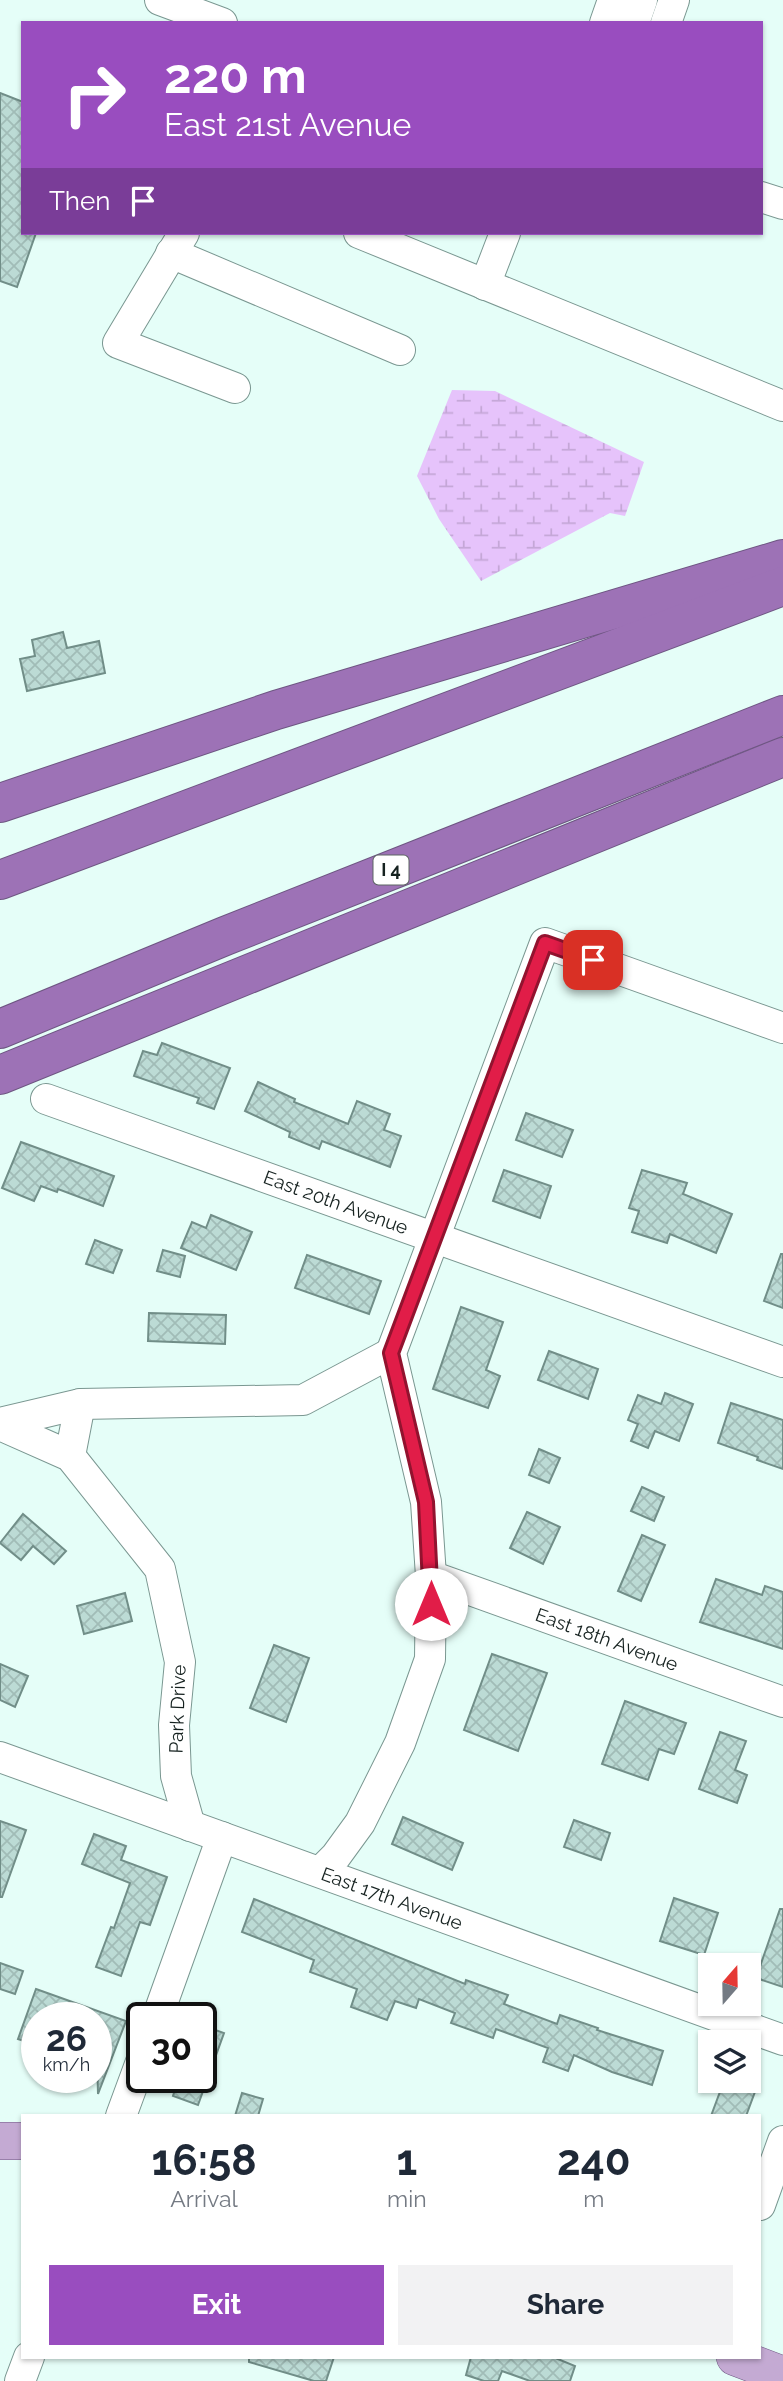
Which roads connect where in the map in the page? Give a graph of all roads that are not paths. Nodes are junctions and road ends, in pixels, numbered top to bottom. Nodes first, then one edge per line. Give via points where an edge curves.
1 (160, 0) edge
2 (613, 0) edge
3 (642, 0) edge
4 (674, 0) edge
5 (217, 21) edge
6 (606, 21) edge
7 (635, 21) edge
8 (667, 21) edge
9 (763, 198) edge
10 (783, 204) edge
11 (364, 235) edge
12 (504, 235) edge
13 (177, 243) edge
14 (485, 285) junction
15 (400, 350) dead end
16 (235, 388) dead end
17 (783, 406) edge
18 (783, 559) edge
19 (783, 586) edge
20 (783, 715) edge
21 (783, 757) edge
22 (0, 803) edge
23 (0, 880) edge
24 (783, 1028) edge
25 (0, 1029) edge
26 (0, 1074) edge
27 (47, 1099) dead end
28 (435, 1238) junction
29 (391, 1353) junction
30 (783, 1362) edge
31 (80, 1404) junction
32 (0, 1424) edge
33 (70, 1457) junction
34 (431, 1576) junction
35 (783, 1702) edge
36 (0, 1757) edge
37 (190, 1826) junction
38 (222, 1837) junction
39 (320, 1872) junction
40 (163, 2002) edge
41 (783, 2040) edge
42 (129, 2093) edge
43 (122, 2114) edge
44 (0, 2141) edge
45 (21, 2141) edge
46 (783, 2141) edge
47 (761, 2202) edge
48 (28, 2359) edge
49 (20, 2381) edge

1 - 5 street
2 - 6 street
3 - 7 street
4 - 8 street
9 - 10 street
11 - 14 street
12 - 14 street
13 - 15 street
13 - 16 street via 118,343
14 - 17 street
18 - 22 highway via 276,710
19 - 23 highway
20 - 25 highway, I 4
21 - 26 highway
24 - 28 street via 545,943
27 - 28 street, East 20th Avenue
28 - 29 street
28 - 30 street, East 20th Avenue
29 - 31 street, Park Drive via 303,1400
29 - 34 street via 426,1502
31 - 32 street, Park Drive
31 - 33 street
32 - 33 street, Park Drive
33 - 37 street, Park Drive via 160,1569 180,1662 174,1725 176,1776
34 - 35 street, East 18th Avenue
34 - 39 street via 430,1659 400,1743 360,1823
36 - 37 street, East 17th Avenue
37 - 38 street, East 17th Avenue
38 - 39 street, East 17th Avenue
38 - 40 street
39 - 41 street, East 17th Avenue
42 - 43 street
44 - 45 main road
46 - 47 street
48 - 49 street

